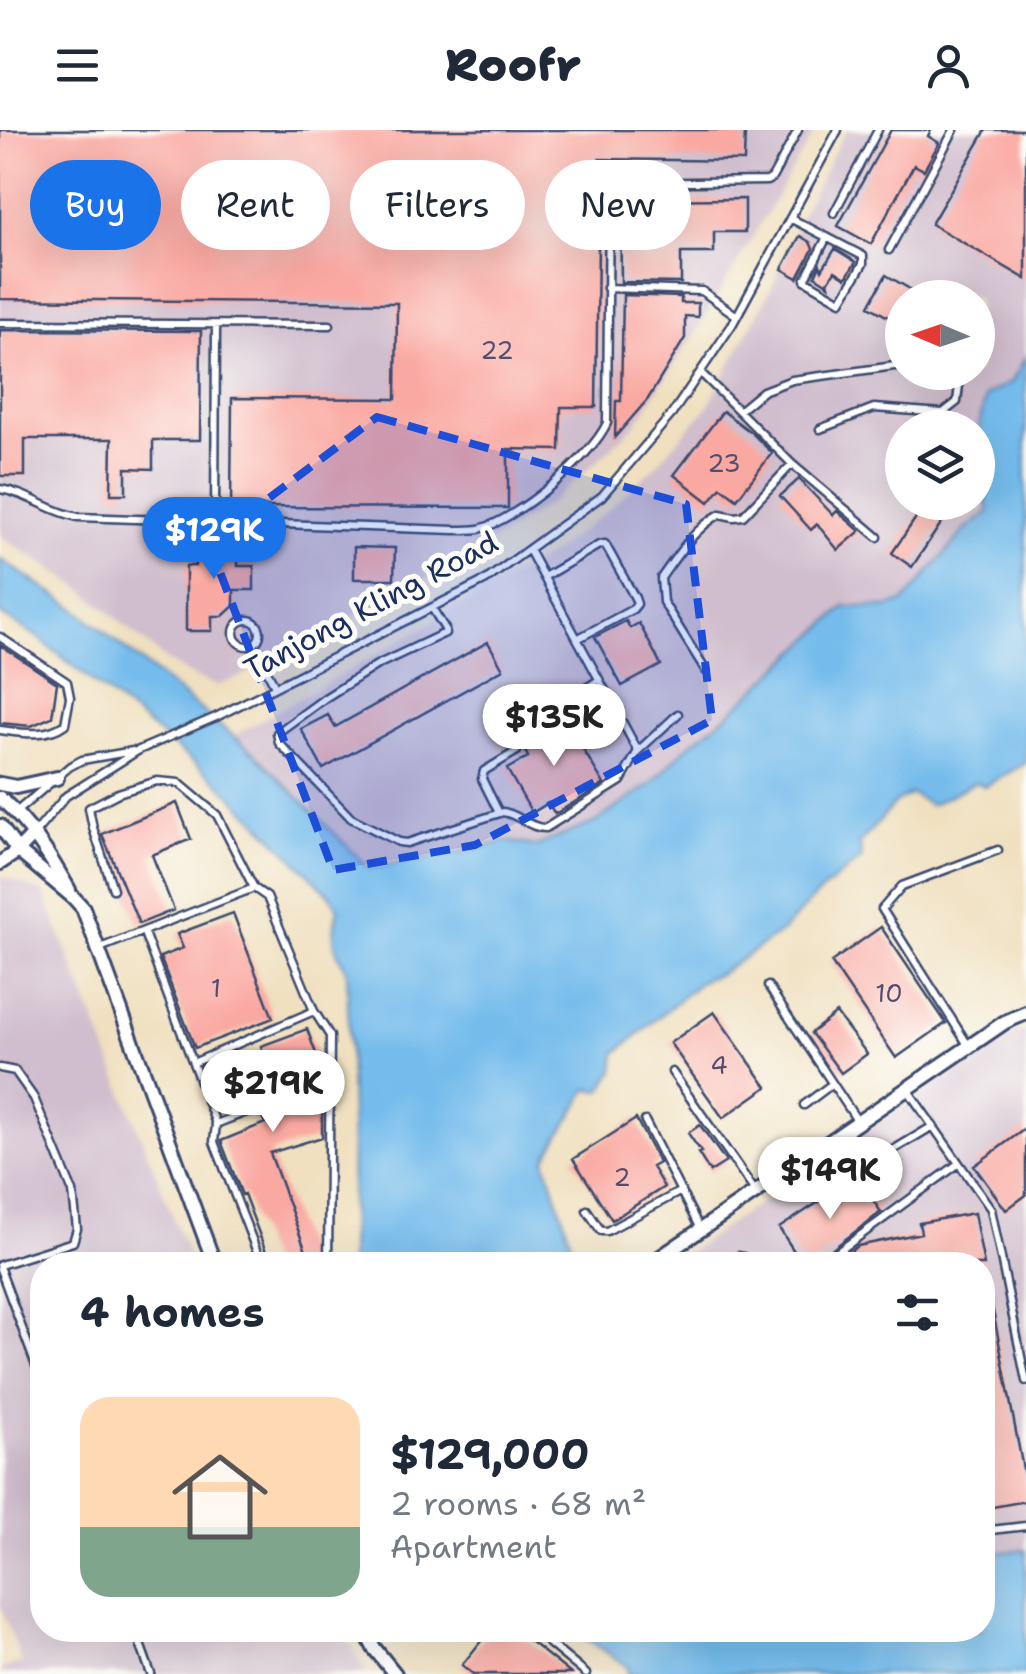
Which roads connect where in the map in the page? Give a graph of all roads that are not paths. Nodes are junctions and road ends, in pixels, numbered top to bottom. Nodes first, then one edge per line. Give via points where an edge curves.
1 (798, 130) edge
2 (838, 130) edge
3 (878, 130) edge
4 (954, 130) edge
5 (834, 213) dead end
6 (790, 218) junction
7 (827, 237) junction
8 (889, 250) dead end
9 (608, 288) junction
10 (737, 316) junction
11 (0, 323) edge
12 (216, 324) junction
13 (330, 325) dead end
14 (885, 368) edge
15 (701, 373) junction
16 (958, 390) edge
17 (740, 410) junction
18 (820, 429) dead end
19 (792, 464) junction
20 (0, 489) edge
21 (215, 522) junction
22 (878, 538) dead end
23 (528, 549) junction
24 (544, 577) junction
25 (432, 608) junction
26 (0, 637) edge
27 (577, 640) junction
28 (253, 645) junction
29 (706, 671) dead end
30 (600, 680) junction
31 (274, 686) junction
32 (678, 714) dead end
33 (0, 730) edge
34 (139, 750) junction
35 (638, 751) junction
36 (57, 778) junction
37 (0, 784) edge
38 (0, 798) edge
39 (16, 812) junction
40 (499, 813) junction
41 (0, 826) edge
42 (34, 834) junction
43 (998, 850) dead end
44 (18, 851) junction
45 (0, 862) edge
46 (113, 888) dead end
47 (254, 888) junction
48 (73, 897) junction
49 (144, 933) junction
50 (100, 948) junction
51 (768, 986) dead end
52 (314, 1010) junction
53 (1026, 1014) edge
54 (969, 1046) junction
55 (193, 1062) junction
56 (0, 1068) edge
57 (672, 1072) dead end
58 (832, 1084) junction
59 (907, 1088) junction
60 (274, 1101) dead end
61 (804, 1105) dead end
62 (645, 1121) dead end
63 (858, 1122) junction
64 (216, 1124) junction
65 (933, 1126) junction
66 (958, 1164) junction
67 (838, 1183) dead end
68 (680, 1191) junction
69 (756, 1192) junction
70 (588, 1210) dead end
71 (700, 1230) junction
72 (44, 1252) edge
73 (210, 1252) edge
74 (257, 1252) edge
75 (328, 1252) edge
76 (668, 1252) edge
77 (838, 1252) edge
78 (30, 1257) edge
79 (0, 1267) edge
80 (30, 1343) edge
81 (1026, 1381) edge
82 (1026, 1526) edge
83 (995, 1529) edge
84 (139, 1642) edge
85 (371, 1642) edge
86 (547, 1642) edge
87 (151, 1674) edge
88 (395, 1674) edge
89 (586, 1674) edge

1 - 9 lane via 767,181 620,183 608,189
2 - 6 lane, Tanjong Kling Road
3 - 5 lane
4 - 8 lane
6 - 7 lane
6 - 10 lane, Tanjong Kling Road
7 - 7 lane via 804,280 842,302 864,258
9 - 10 lane via 702,291
9 - 21 lane via 602,433 545,491 493,524 455,530
10 - 15 lane, Tanjong Kling Road
11 - 12 lane
12 - 13 lane
12 - 21 lane
14 - 17 lane via 792,380
15 - 17 lane
15 - 23 lane, Tanjong Kling Road via 602,496
16 - 18 lane via 957,402 943,413 874,408
17 - 19 lane
19 - 22 lane
19 - 29 lane via 743,516 710,520 661,578 663,602
20 - 21 lane via 78,516
23 - 24 lane
23 - 25 lane, Tanjong Kling Road
24 - 27 lane
24 - 27 lane via 603,544 635,598 633,609
25 - 31 lane, Tanjong Kling Road
25 - 40 lane via 445,632 377,665 276,737 350,818 399,842
26 - 33 lane via 67,682 70,697 57,730
27 - 30 lane
28 - 28 lane via 236,642 241,622 259,630
28 - 31 lane
30 - 35 lane
30 - 40 lane via 514,732 517,751 484,771
31 - 34 lane, Tanjong Kling Road
32 - 35 lane
34 - 36 lane, Tanjong Kling Road via 82,760
34 - 42 lane, Tanjong Kling Road via 66,796
35 - 40 lane via 621,782 546,828
36 - 37 street
36 - 39 lane, Tanjong Kling Road
38 - 39 street
39 - 41 street, Tanjong Kling Road
39 - 42 street
41 - 44 street
42 - 44 street, Tanjong Kling Road
42 - 48 street
43 - 54 lane via 902,886 882,908
44 - 45 street, Tanjong Kling Road
44 - 48 street
46 - 47 lane via 89,808 157,780 180,783 217,814
47 - 49 lane
47 - 52 lane via 266,897
48 - 50 street
49 - 50 lane
49 - 55 lane
50 - 73 street
51 - 58 lane
52 - 55 lane
52 - 75 lane via 330,1039
53 - 54 street
54 - 59 street
55 - 64 lane
56 - 72 lane via 15,1071 34,1098 73,1192 73,1242
57 - 69 lane
58 - 61 lane
58 - 63 lane
59 - 63 street
59 - 65 lane
60 - 64 lane
62 - 68 lane
63 - 69 street
64 - 74 lane via 214,1142
65 - 66 lane
65 - 67 lane
66 - 77 lane
66 - 81 lane via 995,1218
68 - 70 lane via 607,1231
68 - 71 lane
69 - 71 street
71 - 76 street
78 - 79 lane
79 - 80 lane
82 - 83 lane
84 - 87 lane
85 - 88 street
86 - 89 lane

